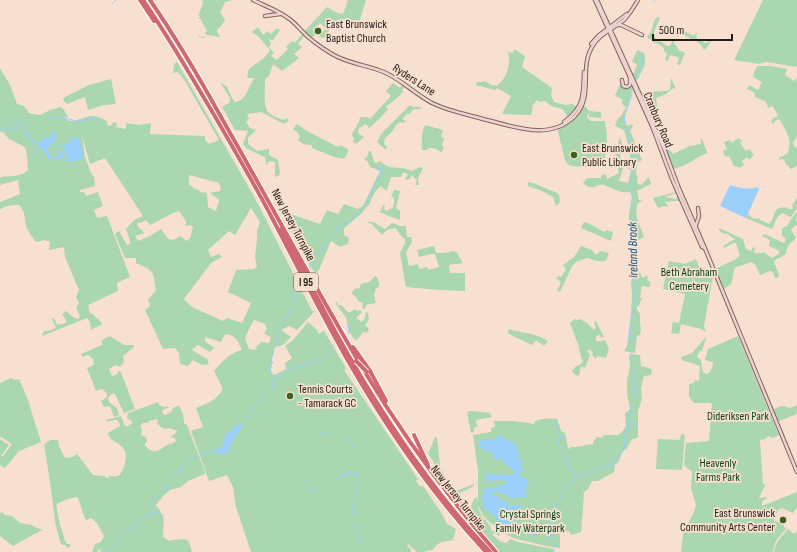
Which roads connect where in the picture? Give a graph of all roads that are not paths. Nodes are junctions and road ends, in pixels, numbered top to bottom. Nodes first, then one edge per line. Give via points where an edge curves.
1 (140, 0) edge
2 (143, 0) edge
3 (147, 0) edge
4 (150, 0) edge
5 (253, 0) edge
6 (596, 0) edge
7 (637, 0) edge
8 (282, 14) junction
9 (265, 16) dead end
10 (616, 25) junction
11 (609, 29) junction
12 (603, 34) junction
13 (611, 35) junction
14 (642, 35) dead end
15 (625, 61) junction
16 (630, 62) dead end
17 (630, 77) junction
18 (622, 80) dead end
19 (557, 127) junction
20 (698, 208) dead end
21 (696, 227) junction
22 (704, 248) junction
23 (312, 285) junction
24 (414, 435) dead end
25 (797, 472) edge
26 (434, 474) junction
27 (437, 484) dead end
28 (476, 536) junction
29 (482, 552) edge
30 (486, 552) edge
31 (490, 552) edge
32 (496, 552) edge

1 - 29 highway, New Jersey Turnpike / I 95 via 169,44 251,186 366,396 424,482
2 - 30 highway, New Jersey Turnpike / I 95 via 178,53 257,190 365,389 419,470
3 - 23 highway, New Jersey Turnpike / I 95 via 237,149
4 - 23 highway, New Jersey Turnpike / I 95 via 188,58 269,200
5 - 8 main road, Ryders Lane
6 - 11 main road, Cranbury Road
7 - 10 main road, Ryders Lane via 624,20
7 - 11 main road, Ryders Lane via 626,15
8 - 9 main road
8 - 19 main road, Ryders Lane via 332,54 394,76 420,96 444,109 521,129 538,131
10 - 11 main road, Ryders Lane
10 - 14 main road
11 - 12 main road, Ryders Lane
11 - 13 main road, Cranbury Road
11 - 15 main road, Cranbury Road
11 - 19 main road, Ryders Lane via 594,40 587,52 584,92 580,104 573,115
12 - 13 main road
12 - 19 main road, Ryders Lane via 593,44 587,59 582,106 576,115
13 - 17 main road, Cranbury Road
15 - 16 main road
15 - 21 main road, Cranbury Road
17 - 18 main road via 628,87 623,86
17 - 22 main road, Cranbury Road
20 - 21 main road
21 - 22 main road, Cranbury Road
22 - 25 main road, Cranbury Road
23 - 23 highway, bridge via 351,354 367,372 386,401 370,371
23 - 26 highway, New Jersey Turnpike / I 95 via 387,408
23 - 28 highway, New Jersey Turnpike / I 95 via 350,357 387,418 437,489
24 - 26 highway
26 - 32 highway, New Jersey Turnpike / I 95
27 - 28 highway
28 - 31 highway, New Jersey Turnpike / I 95

